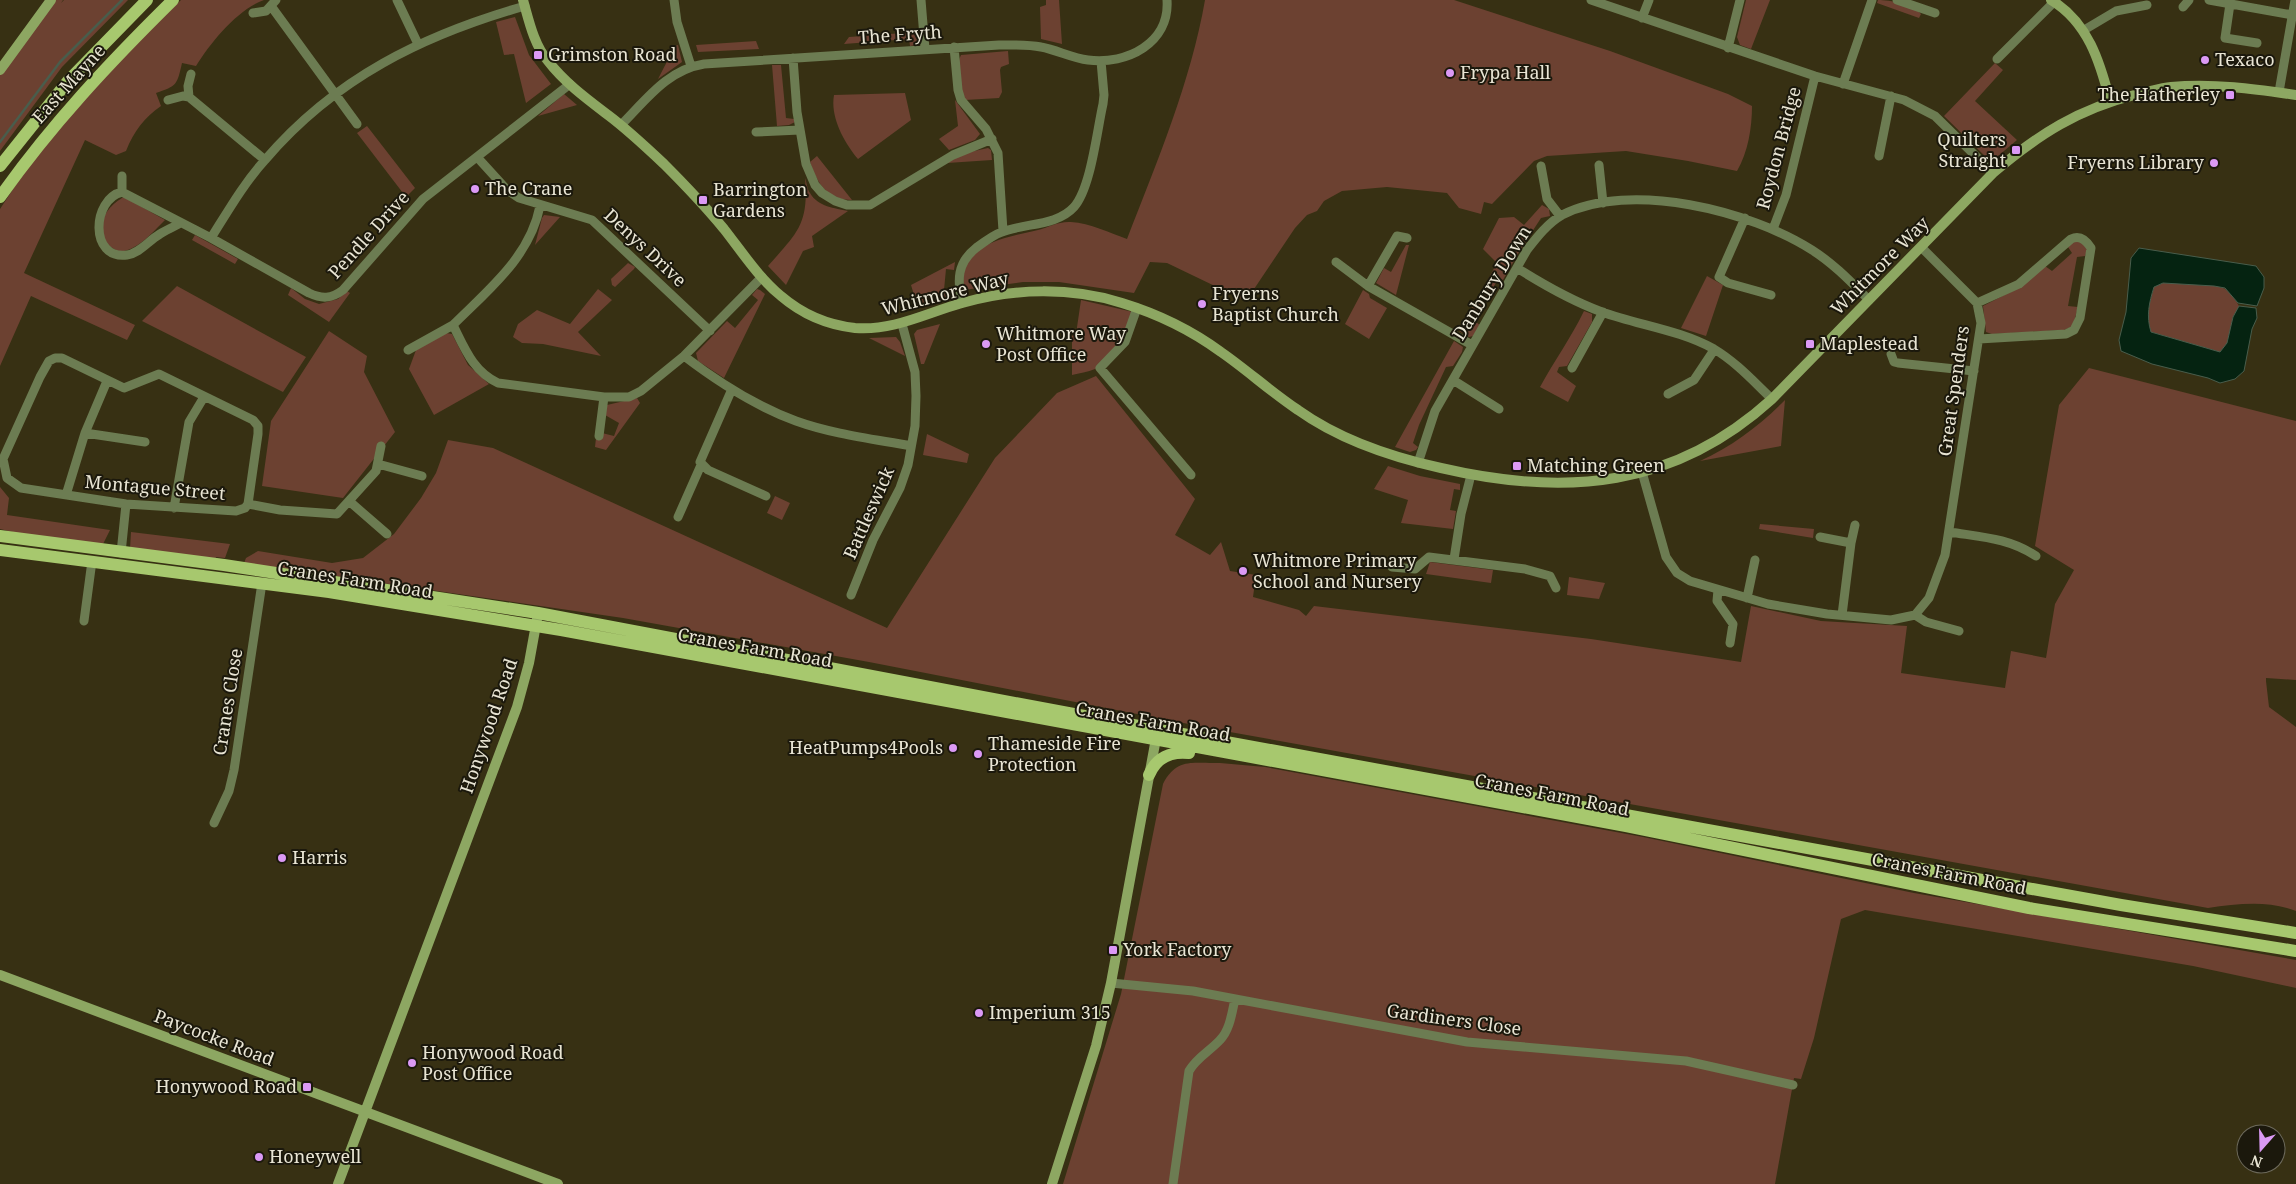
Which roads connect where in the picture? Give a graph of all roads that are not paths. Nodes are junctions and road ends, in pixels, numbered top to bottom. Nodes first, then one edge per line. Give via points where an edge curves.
1 (51, 0) edge
2 (147, 0) edge
3 (173, 0) edge
4 (397, 0) edge
5 (674, 0) edge
6 (921, 0) edge
7 (1168, 0) edge
8 (1591, 0) edge
9 (1649, 0) edge
10 (1740, 0) edge
11 (1872, 0) edge
12 (1897, 0) edge
13 (2209, 0) edge
14 (2295, 0) edge
15 (2052, 1) edge
16 (274, 3) edge
17 (524, 3) edge
18 (2147, 4) dead end
19 (2230, 4) junction
20 (252, 13) dead end
21 (1935, 13) dead end
22 (2292, 16) junction
23 (1642, 18) junction
24 (2084, 30) junction
25 (418, 44) junction
26 (2257, 44) dead end
27 (954, 47) junction
28 (1728, 48) junction
29 (925, 49) junction
30 (793, 58) junction
31 (1997, 59) dead end
32 (1101, 61) junction
33 (691, 66) junction
34 (0, 70) edge
35 (191, 74) dead end
36 (1815, 76) junction
37 (570, 84) junction
38 (1843, 84) junction
39 (2279, 92) junction
40 (335, 94) junction
41 (2296, 95) edge
42 (1891, 96) junction
43 (190, 97) junction
44 (168, 100) dead end
45 (2110, 101) junction
46 (357, 124) dead end
47 (621, 126) junction
48 (800, 130) junction
49 (756, 132) dead end
50 (992, 139) junction
51 (1879, 156) dead end
52 (477, 157) junction
53 (265, 160) junction
54 (1600, 165) dead end
55 (0, 166) edge
56 (1541, 166) dead end
57 (1993, 173) junction
58 (122, 176) dead end
59 (122, 192) junction
60 (0, 198) edge
61 (1603, 203) junction
62 (540, 206) junction
63 (1560, 216) junction
64 (1745, 218) junction
65 (180, 223) junction
66 (1773, 229) junction
67 (1003, 231) junction
68 (211, 238) junction
69 (1407, 238) dead end
70 (1922, 248) junction
71 (1336, 262) dead end
72 (1517, 268) junction
73 (762, 277) junction
74 (1368, 286) junction
75 (1771, 296) dead end
76 (1869, 300) junction
77 (962, 303) junction
78 (1977, 303) junction
79 (1137, 308) junction
80 (1602, 312) junction
81 (902, 324) junction
82 (453, 325) junction
83 (710, 331) junction
84 (1978, 339) junction
85 (1472, 346) junction
86 (408, 350) dead end
87 (1714, 350) junction
88 (1891, 354) dead end
89 (684, 356) junction
90 (1572, 368) dead end
91 (1974, 371) junction
92 (1453, 380) junction
93 (107, 381) junction
94 (732, 389) junction
95 (1668, 394) dead end
96 (204, 397) junction
97 (604, 398) junction
98 (1772, 399) junction
99 (1499, 409) dead end
100 (85, 433) junction
101 (599, 436) dead end
102 (145, 442) dead end
103 (381, 446) dead end
104 (911, 446) junction
105 (1418, 463) junction
106 (378, 464) junction
107 (701, 465) junction
108 (1642, 472) junction
109 (1191, 475) dead end
110 (1471, 475) junction
111 (422, 476) dead end
112 (66, 494) junction
113 (766, 496) dead end
114 (349, 501) junction
115 (126, 504) junction
116 (248, 504) junction
117 (174, 508) junction
118 (678, 517) dead end
119 (1855, 524) dead end
120 (1950, 532) junction
121 (387, 534) dead end
122 (0, 536) edge
123 (1820, 537) dead end
124 (1851, 543) junction
125 (0, 550) edge
126 (121, 553) junction
127 (2036, 556) dead end
128 (1454, 559) junction
129 (1755, 560) dead end
130 (92, 562) junction
131 (1392, 567) dead end
132 (262, 583) junction
133 (1556, 588) dead end
134 (1718, 590) junction
135 (851, 595) dead end
136 (1747, 598) junction
137 (538, 613) junction
138 (1842, 615) junction
139 (1915, 615) junction
140 (84, 621) dead end
141 (535, 626) junction
142 (1959, 631) dead end
143 (1730, 643) dead end
144 (1094, 724) junction
145 (1156, 735) junction
146 (1252, 757) junction
147 (1150, 775) junction
148 (214, 823) dead end
149 (2296, 933) edge
150 (2296, 951) edge
151 (0, 975) edge
152 (1112, 983) junction
153 (1235, 999) junction
154 (1793, 1085) dead end
155 (365, 1111) junction
156 (338, 1184) edge
157 (558, 1184) edge
158 (1052, 1184) edge
159 (1173, 1184) edge

1 - 34 street
2 - 55 main road, East Mayne via 68,81
3 - 60 main road, East Mayne via 59,120
4 - 25 street
5 - 33 street via 677,22
6 - 29 street
7 - 32 street, The Fryth via 1165,22 1150,44 1124,57
8 - 23 street
9 - 23 street
10 - 28 street
11 - 38 street
12 - 21 street
13 - 19 street
14 - 22 street
15 - 24 street
15 - 31 street
16 - 20 street via 261,13
16 - 40 street
17 - 25 street
17 - 37 street, Whitmore Way via 541,52
18 - 24 street via 2116,11
19 - 22 street
19 - 26 street via 2225,38
22 - 39 street
23 - 28 street
24 - 45 street via 2098,58
25 - 40 street via 372,68
27 - 29 street, The Fryth
27 - 32 street, The Fryth via 1027,45
27 - 50 street via 961,100
28 - 36 street
29 - 30 street, The Fryth
30 - 33 street, The Fryth
30 - 48 street
32 - 67 street via 1103,104 1080,200 1061,216
33 - 47 street, The Fryth via 673,74 660,85
35 - 43 street
36 - 38 street
36 - 66 street, Roydon Bridge via 1786,195
37 - 47 street, Whitmore Way
37 - 52 street, Pendle Drive
38 - 42 street
39 - 41 street, Whitmore Way
39 - 45 street, Whitmore Way via 2223,86 2169,87
40 - 46 street
40 - 53 street
42 - 51 street
42 - 57 street via 1934,116
43 - 44 street
43 - 53 street
45 - 57 street, Whitmore Way via 2050,129
47 - 73 street, Whitmore Way via 695,196
48 - 49 street
48 - 50 street via 806,164 815,185 835,201 858,206 879,201 953,154
50 - 67 street via 998,153
52 - 62 street, Denys Drive via 507,190
52 - 68 street, Pendle Drive via 417,204 343,290 333,297 309,293
53 - 68 street
54 - 61 street
56 - 63 street via 1547,199
57 - 70 street, Whitmore Way
58 - 59 street
59 - 65 street, Pendle Drive
59 - 65 street via 116,193 109,201 97,225 102,243 117,254 136,252
61 - 63 street, Danbury Down via 1581,207
61 - 64 street, Danbury Down via 1673,202
62 - 82 street via 524,249 496,283
62 - 83 street, Denys Drive via 592,220
63 - 72 street, Danbury Down via 1539,234
64 - 66 street, Danbury Down
64 - 75 street via 1719,277 1728,283
65 - 68 street, Pendle Drive
66 - 76 street, Danbury Down via 1814,251
67 - 77 street via 976,248 963,262 957,278
69 - 74 street via 1397,236
70 - 76 street, Whitmore Way
70 - 78 street, Great Spenders
71 - 74 street
72 - 80 street via 1555,291
72 - 85 street, Danbury Down
73 - 81 street, Whitmore Way via 798,309 830,323 871,328
73 - 83 street
74 - 85 street
76 - 98 street, Whitmore Way
77 - 79 street, Whitmore Way via 1040,291 1095,297
77 - 81 street, Whitmore Way
78 - 84 street, Great Spenders via 1981,323
78 - 84 street via 2019,284 2070,239 2080,237 2091,248 2080,318 2074,330 2066,334
79 - 105 street, Whitmore Way via 1196,335 1326,427 1359,443
79 - 109 street via 1125,342 1100,368
80 - 87 street via 1676,334
80 - 90 street
81 - 104 street, Battleswick via 915,372 916,410
82 - 86 street
82 - 97 street via 473,363 498,383
83 - 89 street
84 - 91 street, Great Spenders
85 - 92 street, Danbury Down
87 - 95 street via 1694,380
87 - 98 street
88 - 91 street via 1894,362 1898,363
89 - 94 street
89 - 97 street via 641,391 629,397
91 - 120 street, Great Spenders
92 - 99 street
92 - 105 street, Danbury Down via 1435,411
93 - 96 street, Montague Street via 124,388 159,374
93 - 100 street
93 - 112 street, Montague Street via 62,358 49,361 3,459 7,478 21,488
94 - 104 street via 796,421
94 - 107 street via 700,458
96 - 116 street, Montague Street via 253,420 258,426
96 - 117 street via 189,422
97 - 101 street
98 - 108 street, Whitmore Way via 1736,429 1701,450
100 - 102 street
100 - 112 street
103 - 106 street
104 - 135 street, Battleswick via 900,488 873,540
105 - 110 street, Whitmore Way
106 - 111 street
106 - 114 street via 376,471
107 - 113 street
107 - 118 street
108 - 110 street, Whitmore Way via 1582,483
108 - 134 street via 1671,566 1690,581
110 - 128 street
112 - 115 street, Montague Street
114 - 116 street via 337,514
114 - 121 street
115 - 117 street, Montague Street
115 - 126 street
116 - 117 street, Montague Street via 236,511
119 - 124 street
120 - 127 street via 2002,540
120 - 139 street, Great Spenders via 1934,588
122 - 126 main road, Cranes Farm Road
123 - 124 street
124 - 138 street
125 - 130 main road, Cranes Farm Road
126 - 137 main road, Cranes Farm Road via 218,564
128 - 131 street via 1430,557 1415,569
128 - 133 street via 1534,570 1550,576
129 - 136 street
130 - 132 main road, Cranes Farm Road
130 - 140 street
132 - 141 main road, Cranes Farm Road
132 - 148 street, Cranes Close via 234,770 229,791
134 - 136 street
134 - 143 street via 1717,601 1733,624
136 - 138 street via 1800,611
137 - 141 street, Honywood Road
137 - 144 main road, Cranes Farm Road
138 - 139 street via 1891,620
139 - 142 street via 1926,622
141 - 144 main road, Cranes Farm Road
141 - 155 street, Honywood Road via 517,707
144 - 145 main road, Cranes Farm Road
145 - 146 main road, Cranes Farm Road
145 - 147 street
145 - 149 main road, Cranes Farm Road
146 - 147 main road via 1175,753 1155,763
146 - 150 main road, Cranes Farm Road via 1678,836 2020,906
147 - 152 street
151 - 155 street, Paycocke Road
152 - 153 street, Gardiners Close via 1193,991
152 - 158 street via 1096,1046
153 - 154 street, Gardiners Close via 1467,1042 1686,1060
153 - 159 street via 1222,1039 1189,1071
155 - 156 street, Honywood Road
155 - 157 street, Paycocke Road

